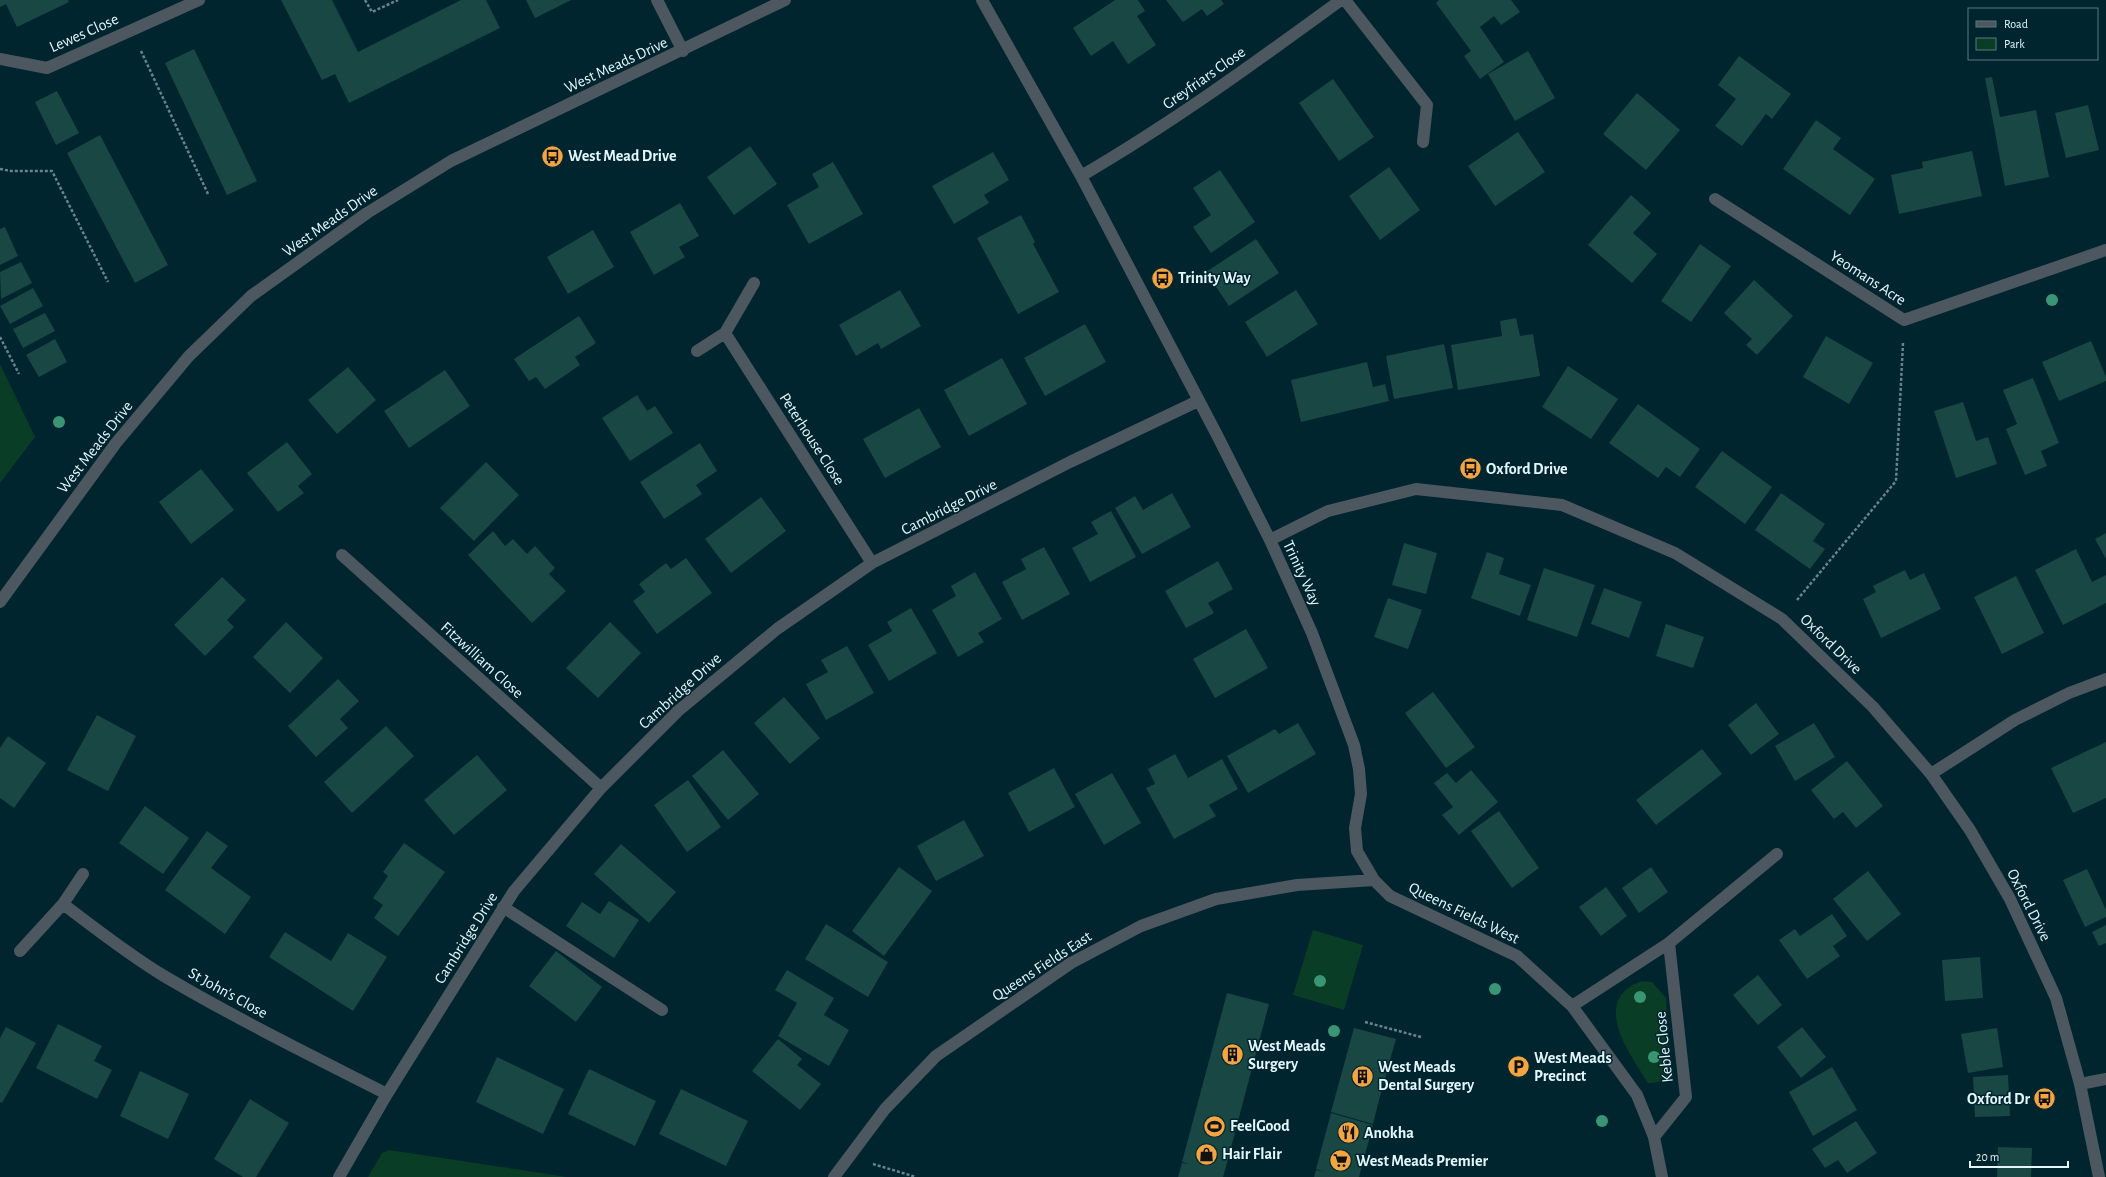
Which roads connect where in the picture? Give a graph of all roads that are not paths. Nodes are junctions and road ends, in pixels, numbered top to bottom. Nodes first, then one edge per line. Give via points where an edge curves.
1 (199, 0) edge
2 (657, 0) edge
3 (785, 0) edge
4 (982, 0) edge
5 (1342, 0) edge
6 (1345, 0) edge
7 (683, 51) junction
8 (0, 61) edge
9 (1423, 142) dead end
10 (1081, 176) junction
11 (1715, 199) dead end
12 (2106, 250) edge
13 (754, 284) dead end
14 (725, 333) junction
15 (696, 351) dead end
16 (1198, 401) junction
17 (1270, 540) junction
18 (342, 556) dead end
19 (872, 563) junction
20 (0, 602) edge
21 (2106, 679) edge
22 (1931, 774) junction
23 (601, 788) junction
24 (1778, 854) dead end
25 (83, 874) dead end
26 (1374, 880) junction
27 (63, 904) junction
28 (503, 907) junction
29 (1669, 943) junction
30 (20, 951) dead end
31 (1572, 1006) junction
32 (662, 1010) dead end
33 (2106, 1079) edge
34 (2080, 1084) junction
35 (387, 1094) junction
36 (1654, 1137) junction
37 (339, 1177) edge
38 (834, 1177) edge
39 (1662, 1177) edge
40 (2099, 1177) edge

1 - 8 street, Lewes Close via 47,68
2 - 7 street
3 - 7 street, West Meads Drive
4 - 10 street, Trinity Way
5 - 10 street, Greyfriars Close via 1211,95
6 - 9 street via 1427,105
7 - 20 street, West Meads Drive via 451,161 367,213 251,296 189,356 116,444
10 - 16 street, Trinity Way
11 - 12 street, Yeomans Acre via 1904,320
13 - 14 street
14 - 15 street
14 - 19 street, Peterhouse Close
16 - 17 street, Trinity Way
16 - 19 street, Cambridge Drive via 1070,462
17 - 22 street, Oxford Drive via 1328,511 1416,489 1562,506 1675,553 1782,619 1873,707
17 - 26 street, Trinity Way via 1312,632 1354,746 1361,794 1355,828 1357,851
18 - 23 street, Fitzwilliam Close
19 - 23 street, Cambridge Drive via 777,629 678,711
21 - 22 street via 2069,693 2015,720
22 - 34 street, Oxford Drive via 1970,830 2010,899 2056,998
23 - 28 street, Cambridge Drive
24 - 29 street
25 - 27 street
26 - 31 street, Queens Fields West via 1390,896 1517,956
26 - 38 street, Queens Fields East via 1296,886 1216,899 1141,926 1071,963 936,1056 885,1109
27 - 30 street
27 - 35 street, St John's Close via 163,975 265,1033
28 - 32 street
28 - 35 street, Cambridge Drive
29 - 31 street
29 - 36 street, Keble Close via 1686,1097
31 - 36 street, Queens Fields West via 1638,1095
33 - 34 street
34 - 40 street, Oxford Drive
35 - 37 street, Cambridge Drive
36 - 39 street, Queens Fields West

